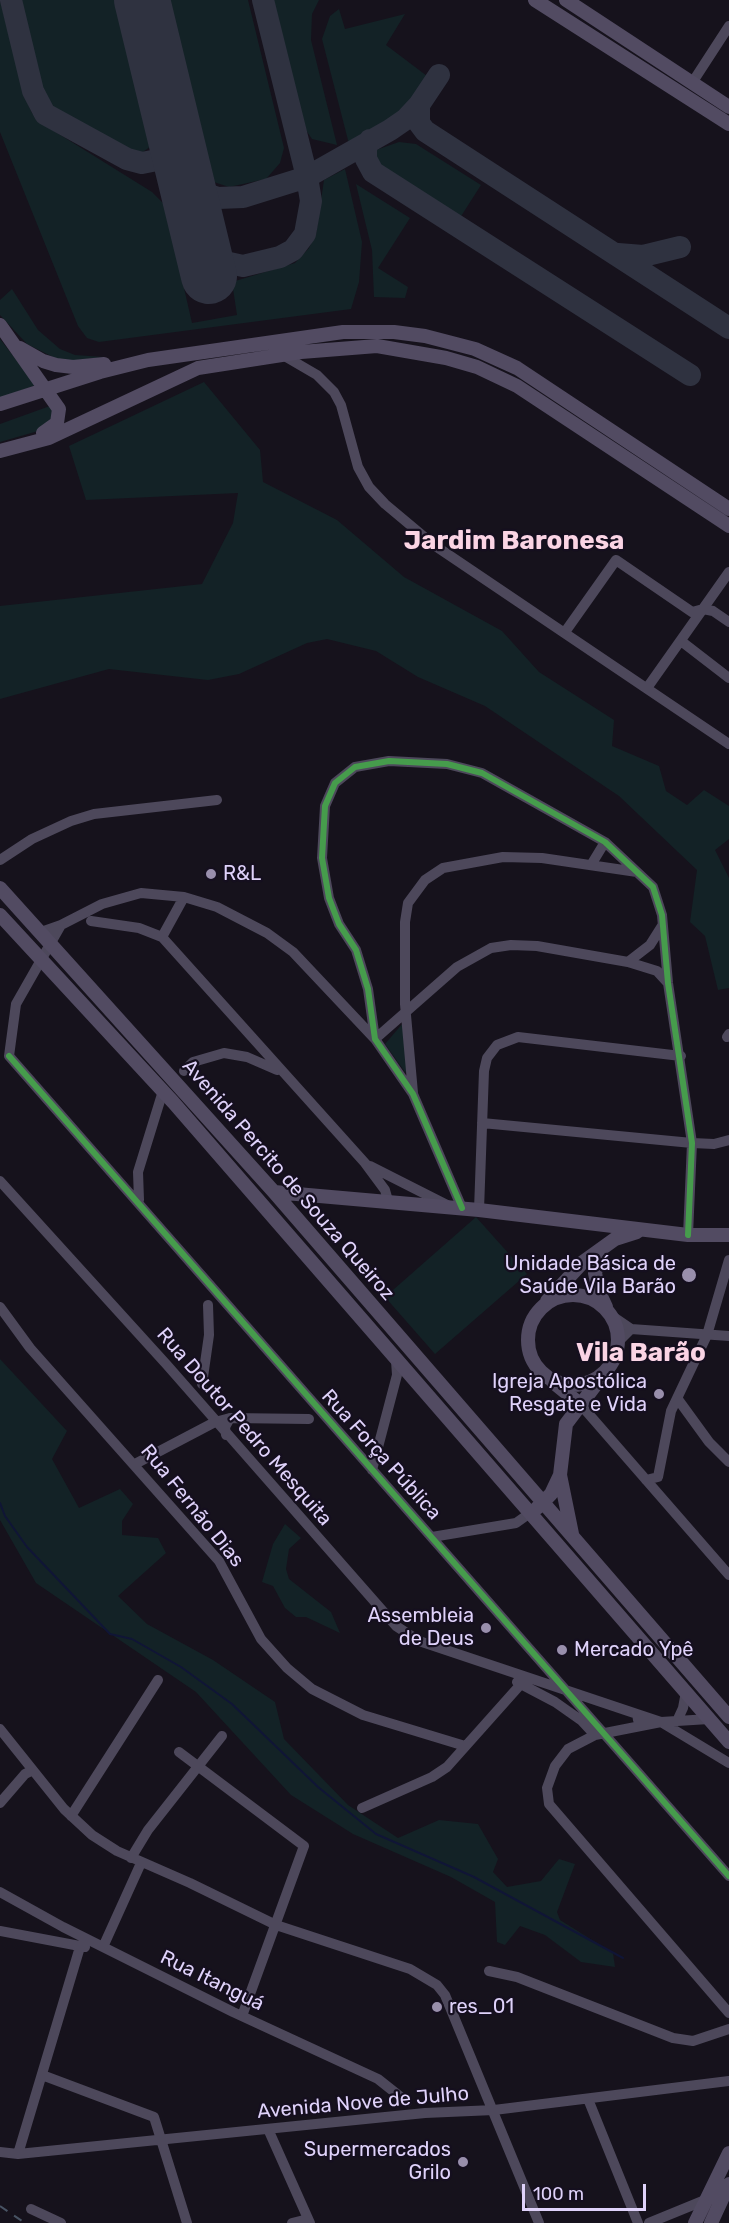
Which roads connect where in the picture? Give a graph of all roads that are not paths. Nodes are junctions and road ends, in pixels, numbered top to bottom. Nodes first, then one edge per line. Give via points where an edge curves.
1 (535, 0) edge
2 (566, 0) edge
3 (729, 26) edge
4 (692, 83) junction
5 (729, 107) edge
6 (729, 124) edge
7 (0, 325) edge
8 (14, 344) junction
9 (299, 358) junction
10 (148, 360) junction
11 (47, 390) junction
12 (27, 396) junction
13 (57, 402) junction
14 (0, 404) edge
15 (0, 446) edge
16 (0, 452) edge
17 (729, 508) edge
18 (729, 526) edge
19 (729, 572) edge
20 (703, 609) junction
21 (729, 622) edge
22 (565, 632) junction
23 (681, 641) junction
24 (729, 678) edge
25 (647, 688) junction
26 (729, 744) edge
27 (217, 800) dead end
28 (605, 842) junction
29 (0, 860) edge
30 (591, 865) junction
31 (639, 872) junction
32 (0, 888) edge
33 (184, 897) junction
34 (0, 915) edge
35 (88, 916) junction
36 (61, 925) junction
37 (663, 926) junction
38 (41, 932) junction
39 (162, 937) junction
40 (52, 942) junction
41 (41, 960) junction
42 (628, 962) junction
43 (668, 983) junction
44 (407, 1011) junction
45 (375, 1039) junction
46 (262, 1049) junction
47 (681, 1056) junction
48 (4, 1058) edge
49 (256, 1060) junction
50 (284, 1074) junction
51 (177, 1076) junction
52 (163, 1091) junction
53 (413, 1094) junction
54 (173, 1102) junction
55 (482, 1123) junction
56 (155, 1124) junction
57 (729, 1140) edge
58 (692, 1143) junction
59 (232, 1145) junction
60 (365, 1163) junction
61 (138, 1172) junction
62 (0, 1181) edge
63 (122, 1182) junction
64 (274, 1192) junction
65 (319, 1197) junction
66 (139, 1201) junction
67 (384, 1202) junction
68 (457, 1208) junction
69 (479, 1210) junction
70 (294, 1216) junction
71 (648, 1231) junction
72 (688, 1235) junction
73 (729, 1235) edge
74 (295, 1241) junction
75 (601, 1250) junction
76 (729, 1260) edge
77 (204, 1278) junction
78 (217, 1293) junction
79 (208, 1305) junction
80 (0, 1307) edge
81 (538, 1311) junction
82 (609, 1314) junction
83 (631, 1329) junction
84 (707, 1335) junction
85 (729, 1336) edge
86 (618, 1342) junction
87 (396, 1361) junction
88 (608, 1368) junction
89 (542, 1373) junction
90 (193, 1395) junction
91 (677, 1398) junction
92 (580, 1404) junction
93 (316, 1408) junction
94 (230, 1418) junction
95 (309, 1419) junction
96 (215, 1422) junction
97 (328, 1422) junction
98 (226, 1435) junction
99 (729, 1462) edge
100 (135, 1464) junction
101 (372, 1470) junction
102 (560, 1475) junction
103 (646, 1480) junction
104 (544, 1502) junction
105 (530, 1513) junction
106 (432, 1537) junction
107 (573, 1539) junction
108 (729, 1575) edge
109 (158, 1680) dead end
110 (523, 1681) junction
111 (567, 1690) junction
112 (686, 1692) junction
113 (727, 1712) edge
114 (637, 1714) junction
115 (709, 1719) junction
116 (676, 1721) junction
117 (661, 1722) junction
118 (637, 1726) junction
119 (0, 1729) edge
120 (600, 1734) junction
121 (222, 1736) dead end
122 (729, 1742) edge
123 (465, 1746) junction
124 (617, 1746) junction
125 (179, 1752) dead end
126 (729, 1764) edge
127 (198, 1768) junction
128 (31, 1771) junction
129 (0, 1803) edge
130 (362, 1808) dead end
131 (71, 1816) junction
132 (136, 1860) junction
133 (729, 1876) edge
134 (0, 1892) edge
135 (276, 1925) junction
136 (0, 1931) edge
137 (71, 1931) junction
138 (63, 1943) junction
139 (80, 1947) junction
140 (103, 1947) junction
141 (489, 1971) dead end
142 (729, 2013) edge
143 (242, 2016) junction
144 (729, 2029) edge
145 (42, 2075) junction
146 (729, 2081) edge
147 (588, 2099) junction
148 (407, 2102) junction
149 (494, 2110) junction
150 (425, 2113) junction
151 (411, 2114) junction
152 (268, 2129) junction
153 (163, 2139) junction
154 (0, 2152) edge
155 (729, 2153) edge
156 (18, 2154) junction
157 (727, 2192) edge
158 (707, 2198) junction
159 (31, 2209) dead end
160 (309, 2221) edge
161 (60, 2223) edge
162 (187, 2223) edge
163 (292, 2223) edge
164 (539, 2223) edge
165 (638, 2223) edge
166 (649, 2223) edge
167 (695, 2223) edge
168 (711, 2223) edge

1 - 6 main road
2 - 4 main road
3 - 4 street
4 - 5 main road
7 - 8 main road
8 - 10 main road via 43,361 68,367
8 - 11 main road
9 - 16 main road via 281,354 198,368 49,438
9 - 18 main road via 377,346 417,351 477,367 537,398
9 - 22 street via 334,392 358,467 385,504 434,545
10 - 11 main road
10 - 17 main road via 344,332 394,332 450,342 517,368
11 - 12 main road
11 - 13 main road
12 - 13 main road via 43,396
12 - 14 main road
13 - 15 main road via 59,416 53,428
19 - 20 street
20 - 21 street
20 - 22 street via 692,612 616,560
20 - 23 street
22 - 25 street
23 - 24 street
23 - 25 street
25 - 26 street
27 - 29 street via 94,814 32,839
28 - 30 street
28 - 31 street
28 - 45 street via 482,773 447,764 388,761 348,771 330,790 322,824 322,858 329,898 339,924 356,950 369,989
30 - 31 street
30 - 44 street via 503,857 443,868 424,880 408,903 405,922
31 - 37 street via 653,887
32 - 38 main road, Avenida Percito de Souza Queiroz
33 - 35 street via 141,893 112,900
33 - 39 street
33 - 45 street via 245,920 293,952
34 - 41 main road, Avenida Percito de Souza Queiroz
35 - 36 street via 72,918
35 - 39 street
36 - 38 street
36 - 40 street
37 - 42 street via 650,945
37 - 43 street
38 - 40 main road, Avenida Percito de Souza Queiroz
39 - 46 street
40 - 41 street
40 - 51 main road, Avenida Percito de Souza Queiroz
41 - 48 street via 16,1004
41 - 52 main road, Avenida Percito de Souza Queiroz
42 - 43 street via 657,971
42 - 44 street via 537,946 492,948 456,967
43 - 47 street
44 - 45 street
44 - 53 street
45 - 53 street
46 - 49 street
46 - 50 street
47 - 55 street via 518,1037 507,1040 492,1051 484,1065
47 - 58 street
48 - 63 street, Rua Força Pública
49 - 50 street
49 - 51 street via 224,1053 193,1062
50 - 60 street
51 - 59 main road, Avenida Percito de Souza Queiroz
52 - 54 main road, Avenida Percito de Souza Queiroz
52 - 56 street
53 - 68 street
54 - 56 street
54 - 59 main road via 192,1106 221,1139
54 - 74 main road, Avenida Percito de Souza Queiroz
55 - 58 street
55 - 69 street
56 - 61 street
57 - 58 street
58 - 72 street
59 - 64 main road, Avenida Percito de Souza Queiroz
60 - 67 street via 385,1190
60 - 68 street
61 - 63 street
61 - 66 street
62 - 90 street, Rua Doutor Pedro Mesquita
63 - 66 street, Rua Força Pública
64 - 65 main road
64 - 70 main road, Avenida Percito de Souza Queiroz
65 - 67 main road
65 - 70 main road via 303,1204
66 - 77 street, Rua Força Pública
67 - 68 main road
68 - 69 main road
69 - 71 main road
70 - 74 main road
70 - 104 main road, Avenida Percito de Souza Queiroz
71 - 72 main road
71 - 75 main road via 624,1235
72 - 73 main road
74 - 87 main road, Avenida Percito de Souza Queiroz
75 - 81 main road via 565,1279
75 - 82 main road via 596,1283
76 - 84 street
77 - 78 street, Rua Força Pública
77 - 79 street
78 - 79 street
78 - 93 street, Rua Força Pública
79 - 90 street via 209,1335 202,1384
80 - 100 street, Rua Fernão Dias via 30,1348
81 - 82 main road via 560,1297 579,1296 596,1302
81 - 89 main road via 530,1326 528,1343 532,1360
82 - 83 street
82 - 86 main road
83 - 84 street
83 - 86 street
84 - 85 street
84 - 91 street
86 - 88 main road
87 - 101 street via 398,1375
87 - 105 main road, Avenida Percito de Souza Queiroz
88 - 89 main road via 591,1382 574,1385 557,1382
88 - 92 main road
89 - 92 main road
90 - 96 street, Rua Doutor Pedro Mesquita
91 - 99 street
91 - 103 street via 658,1477
92 - 102 main road via 565,1430
92 - 103 street
93 - 95 street
93 - 97 street, Rua Força Pública
94 - 95 street
94 - 96 street
94 - 98 street
95 - 97 street
96 - 98 street, Rua Doutor Pedro Mesquita
96 - 100 street
97 - 101 street, Rua Força Pública
98 - 110 street, Rua Doutor Pedro Mesquita via 396,1626 420,1641
100 - 123 street, Rua Fernão Dias via 219,1561 261,1639 287,1668 312,1689 363,1715
101 - 106 street, Rua Força Pública
102 - 104 main road
102 - 107 main road
103 - 108 street
104 - 105 main road
104 - 107 main road, Avenida Percito de Souza Queiroz
105 - 106 street via 516,1523
105 - 112 main road, Avenida Percito de Souza Queiroz
106 - 111 street, Rua Força Pública
107 - 113 main road, Avenida Percito de Souza Queiroz
109 - 131 street
110 - 111 street
110 - 120 street
110 - 123 street
111 - 114 street
111 - 120 street, Rua Força Pública
112 - 115 main road, Avenida Percito de Souza Queiroz
112 - 116 street
114 - 117 street
114 - 118 street
115 - 116 street
115 - 122 main road, Avenida Percito de Souza Queiroz
116 - 117 street
117 - 118 street
117 - 126 street
118 - 120 street
118 - 124 street
119 - 128 street
120 - 124 street, Rua Força Pública
120 - 142 street via 568,1749 555,1766 547,1788 549,1804
121 - 127 street
123 - 130 street via 432,1777
124 - 133 street, Rua Força Pública
125 - 127 street
127 - 132 street via 148,1830
127 - 135 street via 304,1846
128 - 129 street
128 - 131 street
131 - 132 street via 92,1835
132 - 135 street
132 - 140 street
134 - 137 street, Rua Itanguá
135 - 143 street
135 - 149 street via 410,1969 438,1985
136 - 138 street
137 - 138 street via 72,1940
137 - 140 street, Rua Itanguá
138 - 139 street
139 - 140 street
139 - 145 street
140 - 143 street, Rua Itanguá
141 - 144 street via 518,1977 673,2038 693,2041
143 - 148 street, Rua Itanguá via 378,2079
145 - 153 street via 154,2117
145 - 156 street
146 - 147 street, Avenida Nove de Julho
147 - 149 street, Avenida Nove de Julho
147 - 165 street
148 - 150 street, Rua Itanguá
148 - 151 street
149 - 150 street, Avenida Nove de Julho
149 - 164 street
150 - 151 street, Avenida Nove de Julho
151 - 152 street, Avenida Nove de Julho
152 - 153 street, Avenida Nove de Julho
152 - 160 street
153 - 156 street, Avenida Nove de Julho
153 - 162 street
154 - 156 street, Avenida Nove de Julho
155 - 158 main road
157 - 158 street
157 - 168 main road
158 - 166 street
158 - 167 main road
159 - 161 street
160 - 163 street

